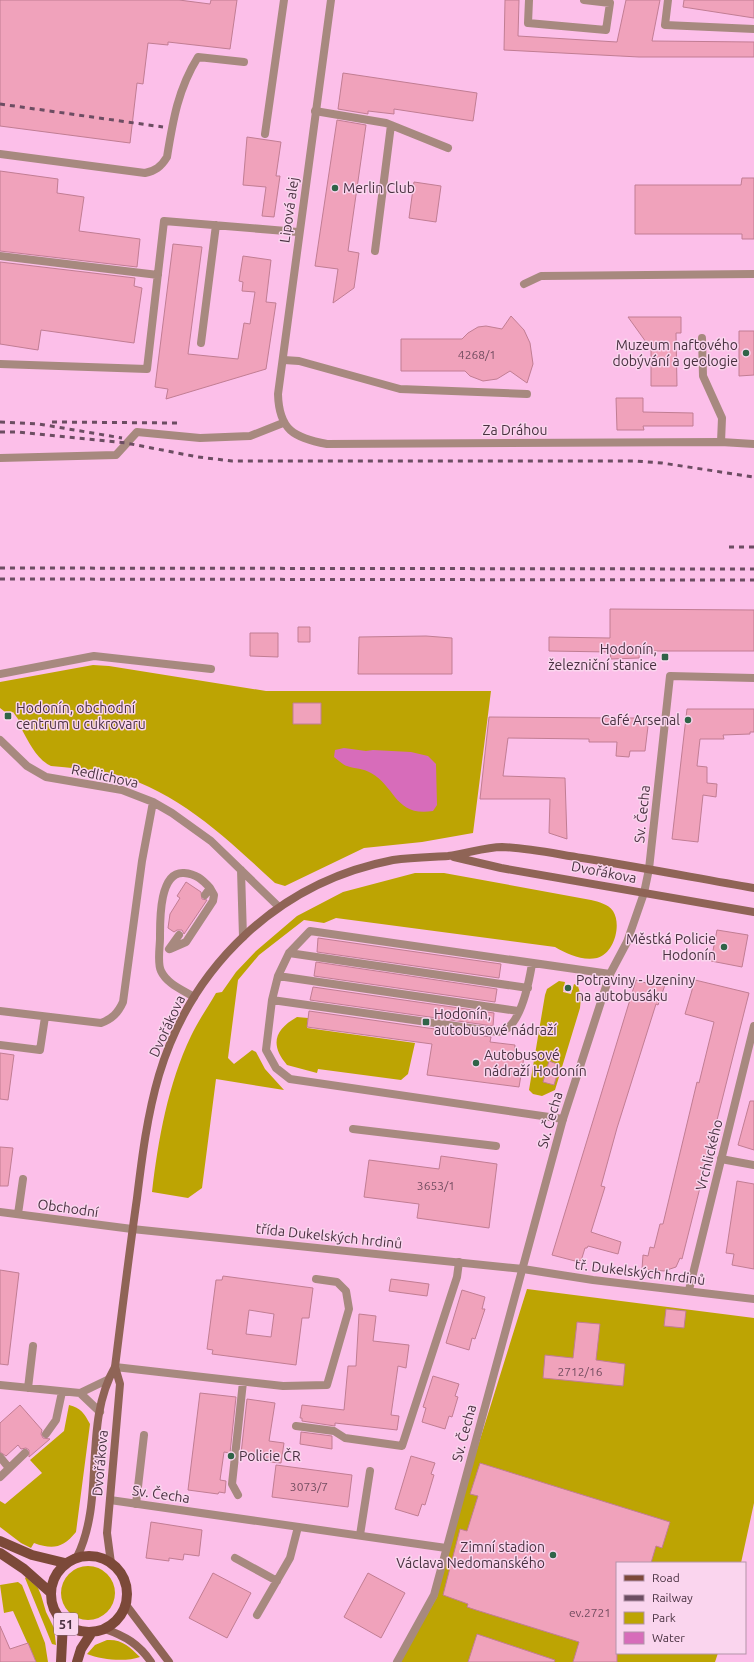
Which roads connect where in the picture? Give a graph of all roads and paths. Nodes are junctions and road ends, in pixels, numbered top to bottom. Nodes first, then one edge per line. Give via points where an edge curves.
1 (284, 0) edge
2 (331, 0) edge
3 (529, 0) edge
4 (584, 0) edge
5 (668, 0) edge
6 (754, 29) edge
7 (244, 62) dead end
8 (316, 112) junction
9 (391, 125) junction
10 (265, 134) dead end
11 (448, 148) dead end
12 (0, 154) edge
13 (216, 225) junction
14 (298, 232) junction
15 (375, 251) dead end
16 (0, 256) edge
17 (754, 274) edge
18 (158, 275) junction
19 (524, 284) dead end
20 (702, 338) dead end
21 (201, 343) dead end
22 (284, 360) junction
23 (0, 364) edge
24 (527, 394) dead end
25 (283, 423) junction
26 (722, 442) junction
27 (754, 444) edge
28 (0, 458) edge
29 (211, 669) dead end
30 (0, 674) edge
31 (754, 678) edge
32 (0, 740) edge
33 (153, 802) junction
34 (449, 856) junction
35 (649, 869) junction
36 (241, 870) junction
37 (754, 888) edge
38 (644, 893) junction
39 (279, 907) junction
40 (754, 912) edge
41 (179, 935) dead end
42 (243, 937) junction
43 (170, 949) junction
44 (289, 953) junction
45 (160, 955) junction
46 (532, 964) junction
47 (610, 974) junction
48 (278, 976) junction
49 (528, 988) junction
50 (194, 997) junction
51 (272, 1000) junction
52 (0, 1011) edge
53 (518, 1011) junction
54 (45, 1017) junction
55 (754, 1026) edge
56 (0, 1044) edge
57 (563, 1119) junction
58 (354, 1129) dead end
59 (496, 1146) dead end
60 (721, 1159) junction
61 (754, 1165) edge
62 (23, 1178) dead end
63 (0, 1212) edge
64 (18, 1214) junction
65 (132, 1229) junction
66 (459, 1262) junction
67 (523, 1269) junction
68 (316, 1279) dead end
69 (689, 1290) junction
70 (754, 1299) edge
71 (33, 1346) dead end
72 (115, 1367) junction
73 (108, 1380) junction
74 (243, 1382) junction
75 (0, 1385) edge
76 (28, 1388) junction
77 (62, 1392) junction
78 (80, 1393) junction
79 (100, 1412) junction
80 (296, 1426) dead end
81 (46, 1434) dead end
82 (144, 1435) dead end
83 (25, 1453) dead end
84 (0, 1457) edge
85 (9, 1468) junction
86 (370, 1471) dead end
87 (0, 1477) edge
88 (238, 1495) dead end
89 (110, 1500) junction
90 (136, 1504) junction
91 (298, 1526) junction
92 (360, 1535) junction
93 (0, 1541) edge
94 (446, 1548) junction
95 (0, 1552) edge
96 (77, 1557) junction
97 (234, 1558) dead end
98 (66, 1563) junction
99 (111, 1563) junction
100 (276, 1581) junction
101 (50, 1592) junction
102 (126, 1605) junction
103 (257, 1615) dead end
104 (63, 1622) junction
105 (105, 1629) junction
106 (92, 1632) junction
107 (61, 1662) edge
108 (77, 1662) edge
109 (151, 1662) edge
110 (169, 1662) edge
111 (397, 1662) edge

1 - 10 street
2 - 8 street, Lipová alej
3 - 4 street via 528,23 606,30 610,3
5 - 6 street via 665,25
7 - 12 street via 198,57 187,75 174,112 167,157 152,172
8 - 9 street
8 - 14 street, Lipová alej
9 - 11 street
9 - 15 street
13 - 14 street
13 - 18 street via 164,220
13 - 21 street
14 - 22 street, Lipová alej
16 - 18 street
17 - 19 street via 540,276
18 - 23 street via 146,369
20 - 26 street via 703,376 722,418
22 - 24 street via 299,361 400,388
22 - 25 street, Lipová alej via 278,394 278,407
25 - 26 street, Za Dráhou via 296,436 327,444
25 - 28 street via 250,436 200,438 137,432 116,455
26 - 27 street, Za Dráhou
29 - 30 street via 94,656
31 - 35 street, Sv. Čecha via 670,676
32 - 33 street, Redlichova via 27,766 46,777 122,790
33 - 36 street, Redlichova via 195,828
33 - 54 street via 120,1009 115,1016 100,1023
34 - 35 main road, Dvořákova via 500,847
34 - 38 main road, Dvořákova via 501,868
34 - 39 main road, Dvořákova via 392,861 347,873 314,887
35 - 37 main road, Dvořákova
35 - 38 street, Sv. Čecha
36 - 39 street, Redlichova
36 - 42 street
38 - 40 main road, Dvořákova
38 - 47 street, Sv. Čecha via 627,942
39 - 42 main road, Dvořákova
41 - 43 street
42 - 50 main road, Dvořákova via 212,971
43 - 45 street
43 - 45 street via 186,942 214,898 200,878 189,873 181,873 168,882 163,899
44 - 46 street via 310,931
44 - 48 street
44 - 49 street
45 - 50 street via 160,967 164,976
46 - 47 street
46 - 49 street
47 - 57 street, Sv. Čecha
48 - 51 street
48 - 53 street
49 - 53 street
50 - 65 main road, Dvořákova via 169,1046 151,1105
51 - 53 street via 498,1032 508,1028
51 - 57 street via 266,1050 276,1068 290,1079
52 - 54 street
54 - 56 street via 40,1050
55 - 60 street, Vrchlického
57 - 67 street, Sv. Čecha
58 - 59 street
60 - 61 street
60 - 69 street, Vrchlického
62 - 64 street
63 - 64 street, Obchodní
64 - 65 street, Obchodní
65 - 66 street, třída Dukelských hrdinů
65 - 72 main road, Dvořákova
66 - 67 street, třída Dukelských hrdinů
66 - 80 street via 457,1277 402,1446 344,1438 334,1431
67 - 69 street, tř. Dukelských hrdinů via 593,1280
67 - 94 street, Sv. Čecha
68 - 74 street via 337,1282 346,1291 349,1309 327,1385 284,1386
69 - 70 street, tř. Dukelských hrdinů
71 - 76 street
72 - 73 main road, Dvořákova
72 - 74 street
72 - 89 main road, Dvořákova via 120,1384
73 - 78 street
73 - 79 main road, Dvořákova
74 - 88 street via 232,1484
75 - 76 street
76 - 77 street
77 - 78 street
77 - 81 street via 56,1420
78 - 79 street
79 - 96 main road, Dvořákova via 88,1530
82 - 90 street
83 - 85 street
84 - 85 street
85 - 87 street
86 - 92 street
89 - 90 street, Sv. Čecha
89 - 99 main road, Dvořákova via 107,1533
90 - 91 street, Sv. Čecha
91 - 92 street, Sv. Čecha
91 - 100 street via 290,1558
92 - 94 street, Sv. Čecha
93 - 98 main road via 32,1554
94 - 111 street, Sv. Čecha via 434,1595
95 - 101 main road
96 - 98 main road
96 - 99 main road via 101,1557
97 - 100 street
98 - 101 main road via 52,1581
99 - 102 main road via 120,1571 125,1582
100 - 103 street
101 - 104 main road, 51 via 55,1613
102 - 105 main road, 51 via 114,1623
102 - 110 main road
104 - 106 main road, 51 via 72,1628
104 - 107 main road, 51
105 - 106 main road, 51
105 - 109 main road via 130,1639
106 - 108 main road, 51 via 81,1649

